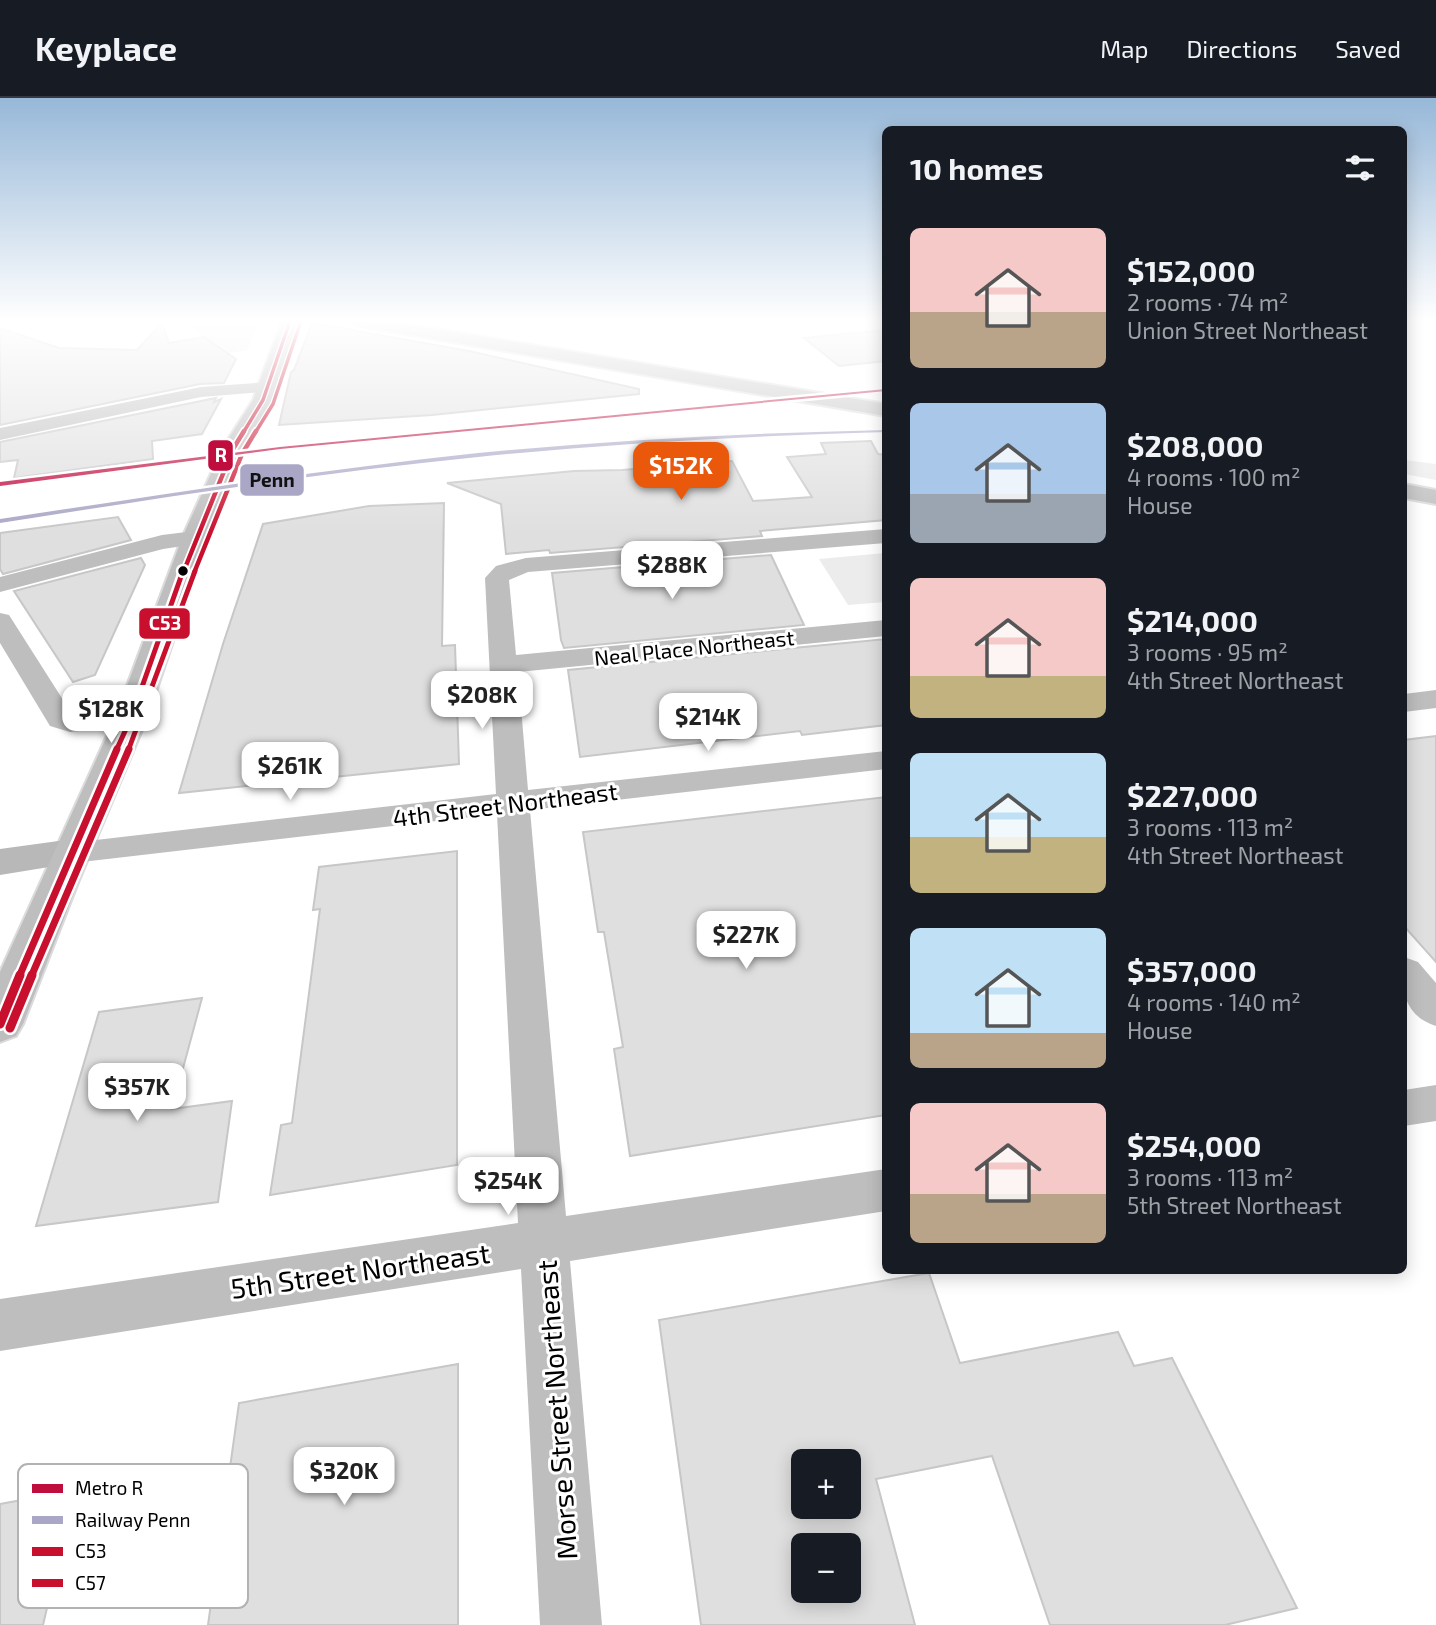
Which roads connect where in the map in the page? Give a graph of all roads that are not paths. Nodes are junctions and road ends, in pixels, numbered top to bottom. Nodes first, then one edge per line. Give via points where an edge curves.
1 (195, 392) edge
2 (260, 392) edge
3 (781, 392) edge
4 (851, 392) edge
5 (882, 397) edge
6 (882, 409) edge
7 (0, 434) edge
8 (1407, 492) edge
9 (1436, 497) edge
10 (882, 536) edge
11 (195, 538) junction
12 (0, 585) edge
13 (0, 621) edge
14 (882, 628) edge
15 (503, 666) junction
16 (1436, 699) edge
17 (1407, 703) edge
18 (131, 718) junction
19 (882, 760) edge
20 (513, 803) junction
21 (74, 852) junction
22 (0, 862) edge
23 (1407, 976) edge
24 (1436, 1010) edge
25 (0, 1024) edge
26 (1436, 1103) edge
27 (1407, 1108) edge
28 (882, 1191) edge
29 (544, 1244) junction
30 (0, 1325) edge
31 (571, 1625) edge

1 - 7 street
2 - 11 main road via 263,400 233,449
3 - 6 main road
4 - 5 main road
8 - 9 main road
10 - 15 street, Morse Street Northeast via 526,565 505,571 497,578
11 - 12 street via 162,542
11 - 18 main road
13 - 18 street via 61,720
14 - 15 street, Neal Place Northeast
15 - 20 street, Morse Street Northeast
16 - 17 street
18 - 21 main road
19 - 20 street, 4th Street Northeast
20 - 21 street, 4th Street Northeast
20 - 29 street, Morse Street Northeast
21 - 22 street, 4th Street Northeast
21 - 25 main road
23 - 24 street
26 - 27 street
28 - 29 street, 5th Street Northeast
29 - 30 street, 5th Street Northeast
29 - 31 street, Morse Street Northeast

